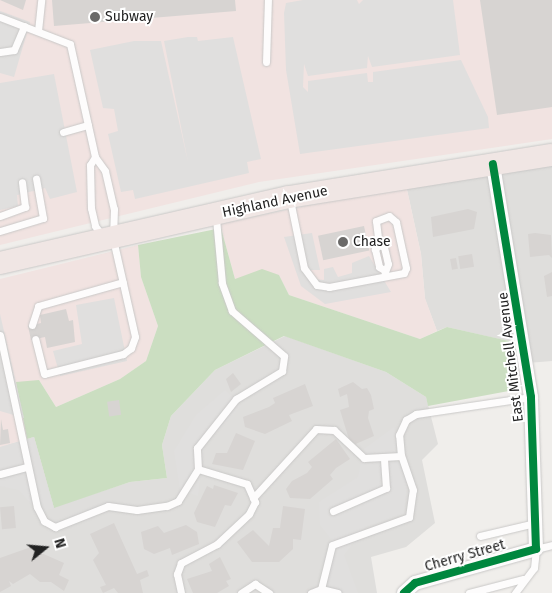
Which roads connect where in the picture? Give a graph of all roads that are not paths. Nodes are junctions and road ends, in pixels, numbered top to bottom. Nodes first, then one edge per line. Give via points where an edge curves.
1 (41, 0) edge
2 (268, 0) edge
3 (0, 17) edge
4 (24, 26) junction
5 (38, 32) junction
6 (0, 52) edge
7 (266, 62) dead end
8 (88, 125) junction
9 (63, 132) dead end
10 (552, 155) edge
11 (95, 157) junction
12 (493, 164) junction
13 (36, 179) dead end
14 (22, 182) dead end
15 (289, 197) junction
16 (215, 215) junction
17 (0, 216) edge
18 (0, 231) edge
19 (113, 239) junction
20 (0, 263) edge
21 (385, 274) junction
22 (123, 282) junction
23 (32, 325) dead end
24 (0, 335) edge
25 (35, 339) dead end
26 (531, 396) junction
27 (401, 456) junction
28 (384, 457) junction
29 (26, 467) junction
30 (198, 469) junction
31 (0, 474) edge
32 (253, 498) junction
33 (333, 511) dead end
34 (535, 523) junction
35 (480, 536) dead end
36 (552, 545) edge
37 (536, 549) junction
38 (523, 579) junction
39 (321, 591) edge
40 (181, 593) edge
41 (241, 593) edge
42 (269, 593) edge
43 (311, 593) edge
44 (338, 593) edge
45 (404, 593) edge
46 (469, 593) edge
47 (515, 593) edge

1 - 5 lane
2 - 7 lane
3 - 4 lane
4 - 5 lane
4 - 6 lane via 14,50
5 - 8 lane via 70,44
8 - 9 lane
8 - 11 lane
10 - 12 highway, Highland Avenue
11 - 19 lane via 105,171 114,209
11 - 19 lane via 90,165 92,218 99,233
12 - 15 highway, Highland Avenue
12 - 26 street, East Mitchell Avenue
13 - 18 lane via 43,218
14 - 17 lane via 25,207
15 - 16 highway, Highland Avenue
15 - 21 lane via 304,268 317,285 329,287
16 - 19 highway, Highland Avenue
16 - 30 lane via 222,282 232,311 284,356 282,371 236,399 197,448
19 - 20 highway, Highland Avenue
19 - 22 lane
21 - 21 lane via 398,276 406,268 396,222 389,216 376,221 379,245 375,249 379,267
22 - 23 lane via 38,306
22 - 25 lane via 135,337 131,348 123,354 44,374
24 - 29 lane
26 - 27 lane via 416,414 406,420 399,436
26 - 34 street, East Mitchell Avenue
27 - 28 lane
27 - 39 lane via 413,490 409,517 332,545
28 - 32 lane via 364,458 334,430 316,429
28 - 33 lane via 386,488
29 - 30 lane via 36,507 44,521 54,528 66,526 79,516 108,506 137,510 167,506 178,501
29 - 31 lane
30 - 32 lane via 247,484
32 - 40 lane via 250,514 238,529 181,563 177,574
34 - 35 lane
34 - 37 street, East Mitchell Avenue
36 - 37 lane
37 - 38 lane via 534,568
37 - 45 street, Cherry Street via 416,583
38 - 46 lane
38 - 47 lane
39 - 43 lane
39 - 44 lane
41 - 42 lane via 255,584

